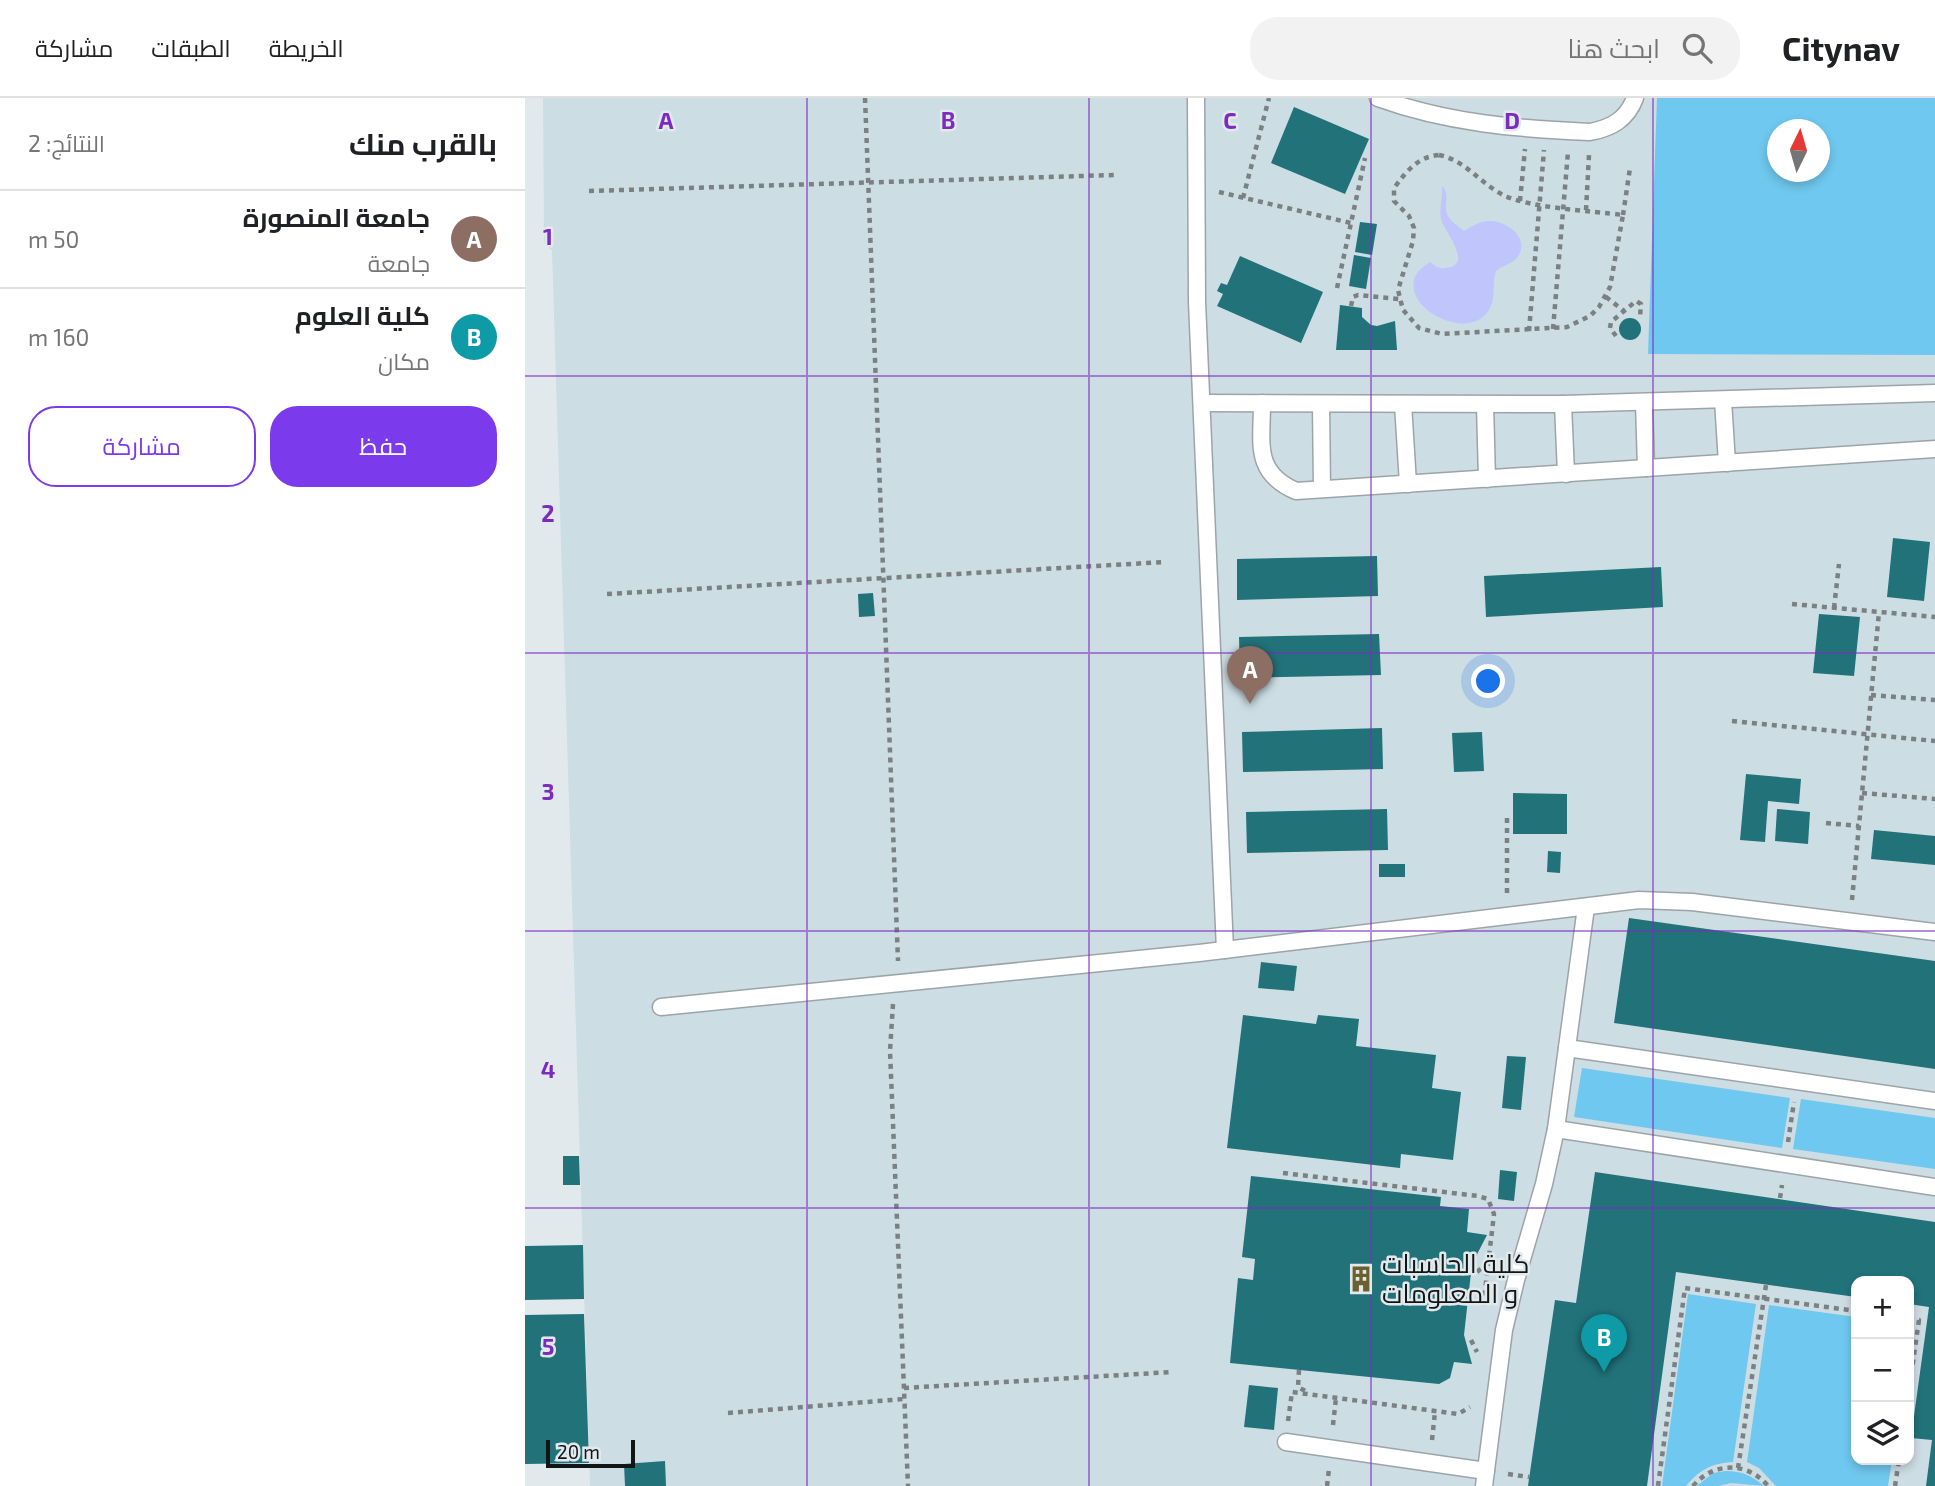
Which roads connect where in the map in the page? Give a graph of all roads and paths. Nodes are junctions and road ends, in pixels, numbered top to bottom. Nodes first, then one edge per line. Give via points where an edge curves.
1 (865, 98) edge
2 (1196, 98) edge
3 (1269, 98) edge
4 (1378, 98) edge
5 (1635, 98) edge
6 (1524, 153) dead end
7 (1544, 154) dead end
8 (1568, 156) dead end
9 (1365, 158) dead end
10 (1589, 158) dead end
11 (1630, 168) dead end
12 (1114, 175) dead end
13 (868, 183) junction
14 (1196, 187) junction
15 (589, 191) dead end
16 (1243, 198) junction
17 (1520, 201) junction
18 (1540, 204) junction
19 (1564, 207) junction
20 (1586, 210) junction
21 (1623, 215) junction
22 (1351, 223) junction
23 (1337, 288) dead end
24 (1606, 297) junction
25 (1399, 299) junction
26 (1351, 306) dead end
27 (1624, 311) junction
28 (1640, 317) dead end
29 (1553, 329) junction
30 (1529, 331) junction
31 (1616, 336) dead end
32 (1935, 393) edge
33 (1723, 400) junction
34 (1202, 403) junction
35 (1262, 403) junction
36 (1644, 403) junction
37 (1321, 404) junction
38 (1403, 404) junction
39 (1563, 404) junction
40 (1485, 405) junction
41 (1935, 449) edge
42 (1727, 463) junction
43 (1646, 468) junction
44 (1566, 474) junction
45 (1487, 479) junction
46 (1408, 484) junction
47 (1322, 489) junction
48 (1165, 562) dead end
49 (1839, 564) dead end
50 (883, 578) junction
51 (607, 594) dead end
52 (1792, 604) dead end
53 (1834, 608) junction
54 (1879, 612) junction
55 (1935, 617) edge
56 (1871, 695) junction
57 (1935, 700) edge
58 (1732, 721) dead end
59 (1868, 734) junction
60 (1935, 741) edge
61 (1862, 793) junction
62 (1935, 799) edge
63 (1507, 814) dead end
64 (1826, 823) dead end
65 (1859, 826) junction
66 (1586, 907) junction
67 (1507, 918) junction
68 (1850, 921) junction
69 (1935, 932) edge
70 (1225, 950) junction
71 (899, 983) junction
72 (661, 1007) dead end
73 (1567, 1048) junction
74 (1935, 1101) edge
75 (1556, 1129) junction
76 (1283, 1173) dead end
77 (1935, 1187) edge
78 (1488, 1263) junction
79 (1477, 1272) dead end
80 (1766, 1284) dead end
81 (1764, 1299) junction
82 (1851, 1310) edge
83 (1482, 1318) dead end
84 (1914, 1320) edge
85 (1471, 1340) dead end
86 (1479, 1342) dead end
87 (1914, 1355) edge
88 (1299, 1370) dead end
89 (1172, 1373) dead end
90 (904, 1388) junction
91 (1309, 1395) junction
92 (905, 1399) junction
93 (1473, 1400) dead end
94 (1435, 1412) junction
95 (728, 1413) dead end
96 (1286, 1442) joint
97 (1429, 1462) junction
98 (1898, 1465) edge
99 (1738, 1468) junction
100 (1485, 1478) edge
101 (908, 1486) edge
102 (1658, 1486) edge
103 (1693, 1486) edge
104 (1768, 1486) edge
105 (1895, 1486) edge

1 - 13 path
2 - 14 lane
3 - 16 path
4 - 5 lane via 1465,122 1590,132 1618,123
6 - 17 path
7 - 18 path
8 - 19 path
9 - 22 path
10 - 20 path
11 - 21 path
12 - 13 path
13 - 15 path
13 - 50 path
14 - 16 path
14 - 34 lane
16 - 22 path
17 - 18 path
17 - 25 path via 1451,157 1427,156 1416,161 1393,195 1414,228
18 - 19 path
18 - 30 path
19 - 20 path
19 - 29 path
20 - 21 path
21 - 24 path
22 - 23 path
24 - 27 path
24 - 29 path via 1590,316
25 - 26 path via 1358,295
25 - 30 path via 1409,320 1430,332
27 - 28 path via 1638,302
27 - 31 path via 1610,325
29 - 30 path
32 - 33 lane
33 - 36 lane
33 - 42 lane
34 - 35 lane
34 - 70 lane
35 - 37 lane
35 - 47 lane via 1262,456 1268,472 1296,491
36 - 39 lane
36 - 43 lane
37 - 38 lane
37 - 47 lane
38 - 40 lane
38 - 46 lane
39 - 40 lane
39 - 44 lane
40 - 45 lane
41 - 42 lane
42 - 43 lane
43 - 44 lane
44 - 45 lane
45 - 46 lane
46 - 47 lane
48 - 50 path
49 - 53 path
50 - 51 path
50 - 71 path
52 - 53 path
53 - 54 path
54 - 55 path
54 - 56 path
56 - 57 path
56 - 59 path
58 - 59 path
59 - 60 path
59 - 61 path
61 - 62 path
61 - 65 path
63 - 67 path
64 - 65 path
65 - 68 path
66 - 67 lane
66 - 68 lane via 1665,900
66 - 73 lane
67 - 70 lane
68 - 69 lane
70 - 71 lane
71 - 72 lane
71 - 90 path via 890,1017 890,1051
73 - 74 lane
73 - 75 lane
75 - 77 lane
75 - 100 lane via 1506,1320
76 - 78 path via 1488,1199 1493,1209
78 - 79 path
78 - 83 path
80 - 81 path
81 - 82 path
81 - 99 path
81 - 102 path via 1685,1288
84 - 87 path via 1919,1320
85 - 86 path via 1478,1354
88 - 91 path via 1298,1387
89 - 90 path
90 - 92 path
91 - 94 path
91 - 96 path via 1291,1392
92 - 95 path
92 - 101 path
93 - 94 path via 1465,1412
94 - 97 path
96 - 97 lane
97 - 100 lane
98 - 105 path
99 - 103 path via 1710,1471
99 - 104 path via 1752,1472

